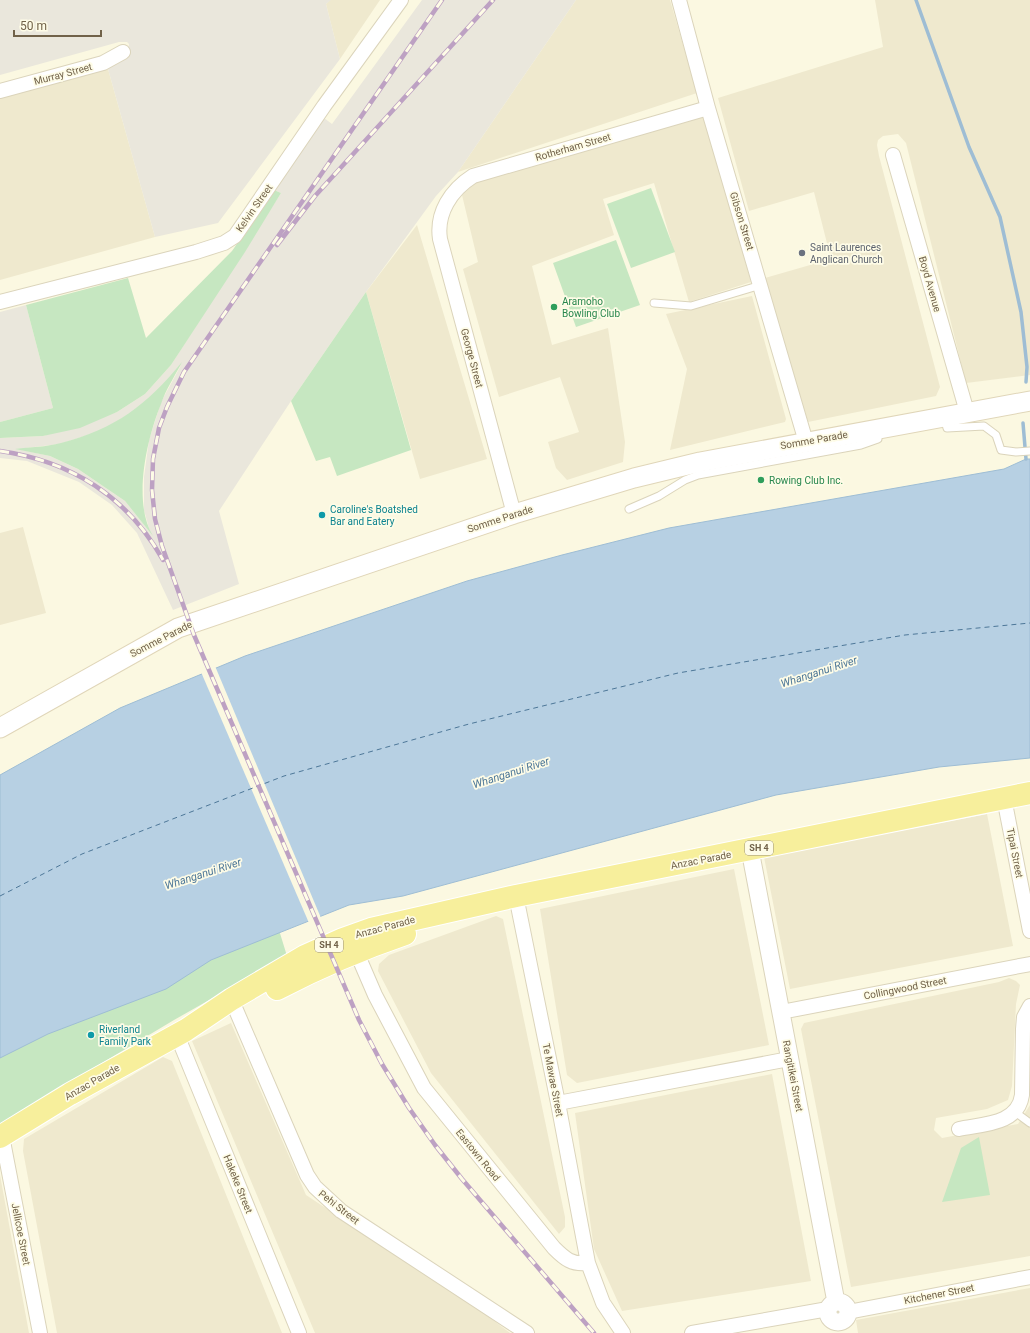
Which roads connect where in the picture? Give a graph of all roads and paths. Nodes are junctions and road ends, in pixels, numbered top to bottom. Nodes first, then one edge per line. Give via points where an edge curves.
1 (401, 0) edge
2 (679, 0) edge
3 (123, 52) dead end
4 (0, 91) edge
5 (708, 108) junction
6 (894, 155) dead end
7 (448, 202) joint
8 (761, 285) junction
9 (0, 302) edge
10 (654, 303) dead end
11 (1030, 401) edge
12 (967, 412) junction
13 (944, 417) junction
14 (878, 428) junction
15 (806, 442) junction
16 (1030, 451) edge
17 (629, 509) dead end
18 (514, 514) junction
19 (0, 728) edge
20 (1030, 793) edge
21 (1004, 798) junction
22 (750, 850) junction
23 (516, 896) junction
24 (489, 904) junction
25 (1030, 931) edge
26 (356, 951) junction
27 (1030, 964) edge
28 (1030, 1006) edge
29 (236, 1010) junction
30 (781, 1012) junction
31 (181, 1032) junction
32 (789, 1060) junction
33 (558, 1103) junction
34 (1015, 1112) junction
35 (1030, 1123) edge
36 (959, 1129) dead end
37 (1, 1137) edge
38 (588, 1263) junction
39 (1030, 1277) edge
40 (839, 1316) edge
41 (40, 1333) edge
42 (299, 1333) edge
43 (527, 1333) edge
44 (623, 1333) edge
45 (692, 1333) edge

1 - 9 street, Kelvin Street via 235,236 224,243 196,252
2 - 5 street, Gibson Street
3 - 4 street, Murray Street via 103,63
5 - 7 street, Rotherham Street via 482,173 465,181
5 - 8 street, Gibson Street
6 - 12 street, Boyd Avenue
7 - 18 street, George Street via 439,220 440,239
8 - 10 lane via 691,306
8 - 15 street, Gibson Street
11 - 12 main road, Somme Parade
12 - 13 main road, Somme Parade
13 - 14 main road, Somme Parade
13 - 16 lane via 947,428 984,426 996,435 1001,450
14 - 15 main road, Somme Parade
14 - 17 lane via 878,439 861,445 711,471 685,480 659,496
15 - 18 main road, Somme Parade via 686,465
18 - 19 main road, Somme Parade via 178,628
20 - 21 main road, Anzac Parade / SH 4
21 - 22 main road, Anzac Parade / SH 4
21 - 25 street, Tipai Street
22 - 23 main road, Anzac Parade / SH 4
22 - 30 street, Rangitikei Street
23 - 24 main road, Anzac Parade / SH 4
23 - 33 street, Te Mawae Street
24 - 26 main road, Anzac Parade / SH 4
24 - 31 main road, Anzac Parade / SH 4 via 385,926 342,939 305,956
26 - 29 main road, Anzac Parade / SH 4 via 320,966
26 - 38 street, Eastown Road via 375,995 424,1088 554,1248 574,1264
27 - 30 street, Collingwood Street
28 - 34 street via 1024,1017 1022,1100
29 - 31 main road, Anzac Parade / SH 4
29 - 43 street, Pehi Street via 307,1175 315,1187 341,1211
30 - 32 street, Rangitikei Street
31 - 37 main road, Anzac Parade / SH 4
31 - 42 street, Hakeke Street
32 - 33 street
32 - 40 street, Rangitikei Street
33 - 38 street, Te Mawae Street
34 - 35 lane
34 - 36 street via 1000,1121
37 - 41 street, Jellicoe Street
38 - 44 street via 603,1303
39 - 40 street, Kitchener Street
40 - 45 street, Kitchener Street

